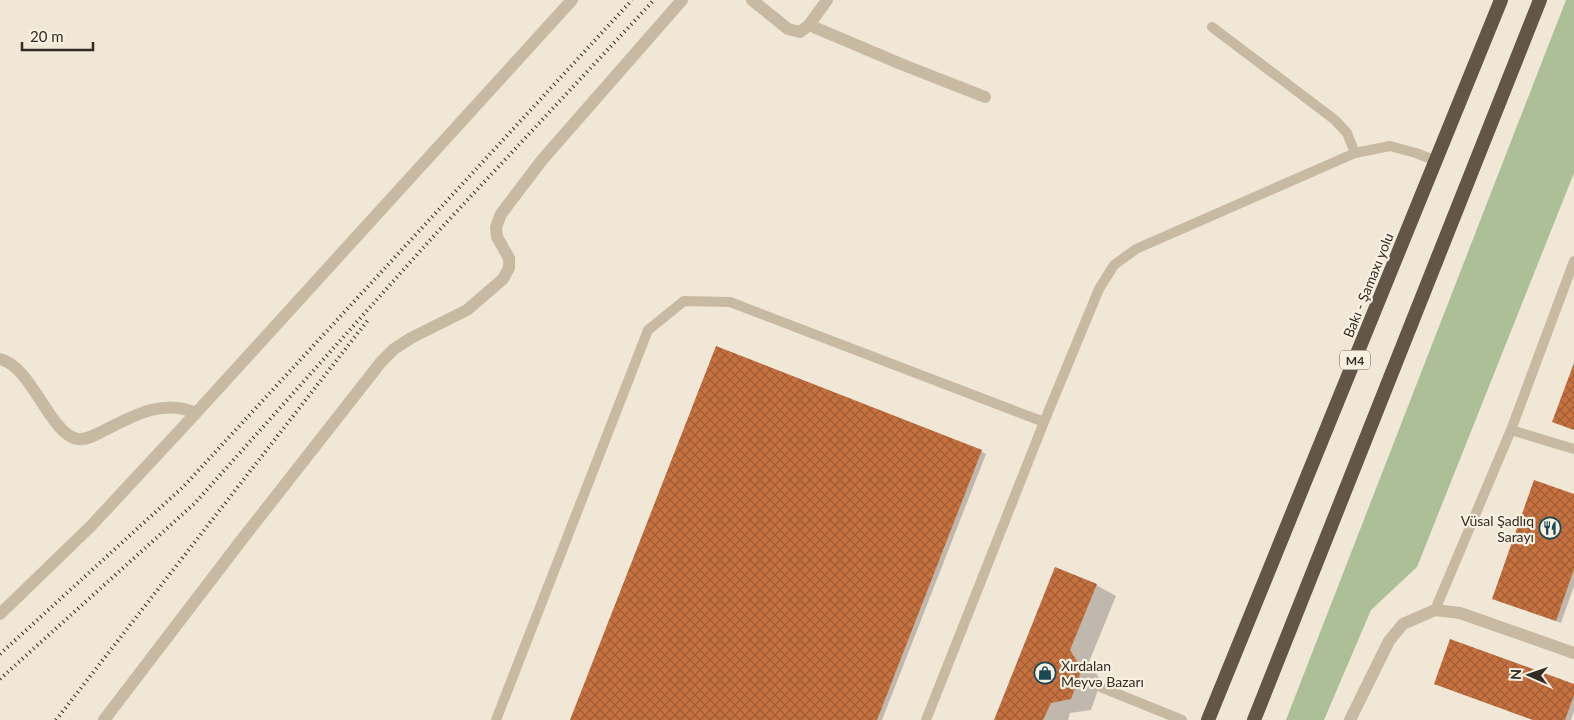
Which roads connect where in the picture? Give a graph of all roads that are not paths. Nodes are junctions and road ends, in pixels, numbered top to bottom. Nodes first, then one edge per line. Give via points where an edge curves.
1 (572, 0) edge
2 (682, 0) edge
3 (752, 0) edge
4 (827, 0) edge
5 (1501, 0) edge
6 (1540, 0) edge
7 (809, 24) junction
8 (1212, 27) dead end
9 (985, 97) dead end
10 (1355, 153) junction
11 (1436, 161) junction
12 (1574, 261) edge
13 (0, 359) edge
14 (196, 413) junction
15 (1044, 422) junction
16 (1511, 430) junction
17 (1574, 449) edge
18 (1435, 610) junction
19 (0, 614) edge
20 (1574, 653) edge
21 (1098, 686) dead end
22 (104, 720) edge
23 (496, 720) edge
24 (926, 720) edge
25 (1182, 720) edge
26 (1208, 720) edge
27 (1254, 720) edge
28 (1350, 720) edge

1 - 14 street
2 - 22 street via 542,160 501,214 496,227 509,268 503,280 467,310 394,348 381,362
3 - 7 street via 788,30 800,32
4 - 7 street
5 - 11 highway, Bakı - Şamaxı yolu / M4
6 - 27 highway
7 - 9 street
8 - 10 lane via 1335,120 1346,133
10 - 11 lane via 1390,146
10 - 15 lane via 1136,249 1114,265 1099,289
11 - 26 highway, Bakı - Şamaxı yolu / M4
12 - 16 lane
13 - 14 street via 17,368 69,437 90,438 146,411 173,406
14 - 19 street via 91,526
15 - 23 lane via 730,302 684,301 648,330
15 - 24 lane
16 - 17 lane
16 - 18 lane
18 - 20 street via 1460,613
18 - 28 street via 1403,624 1389,640
21 - 25 lane

